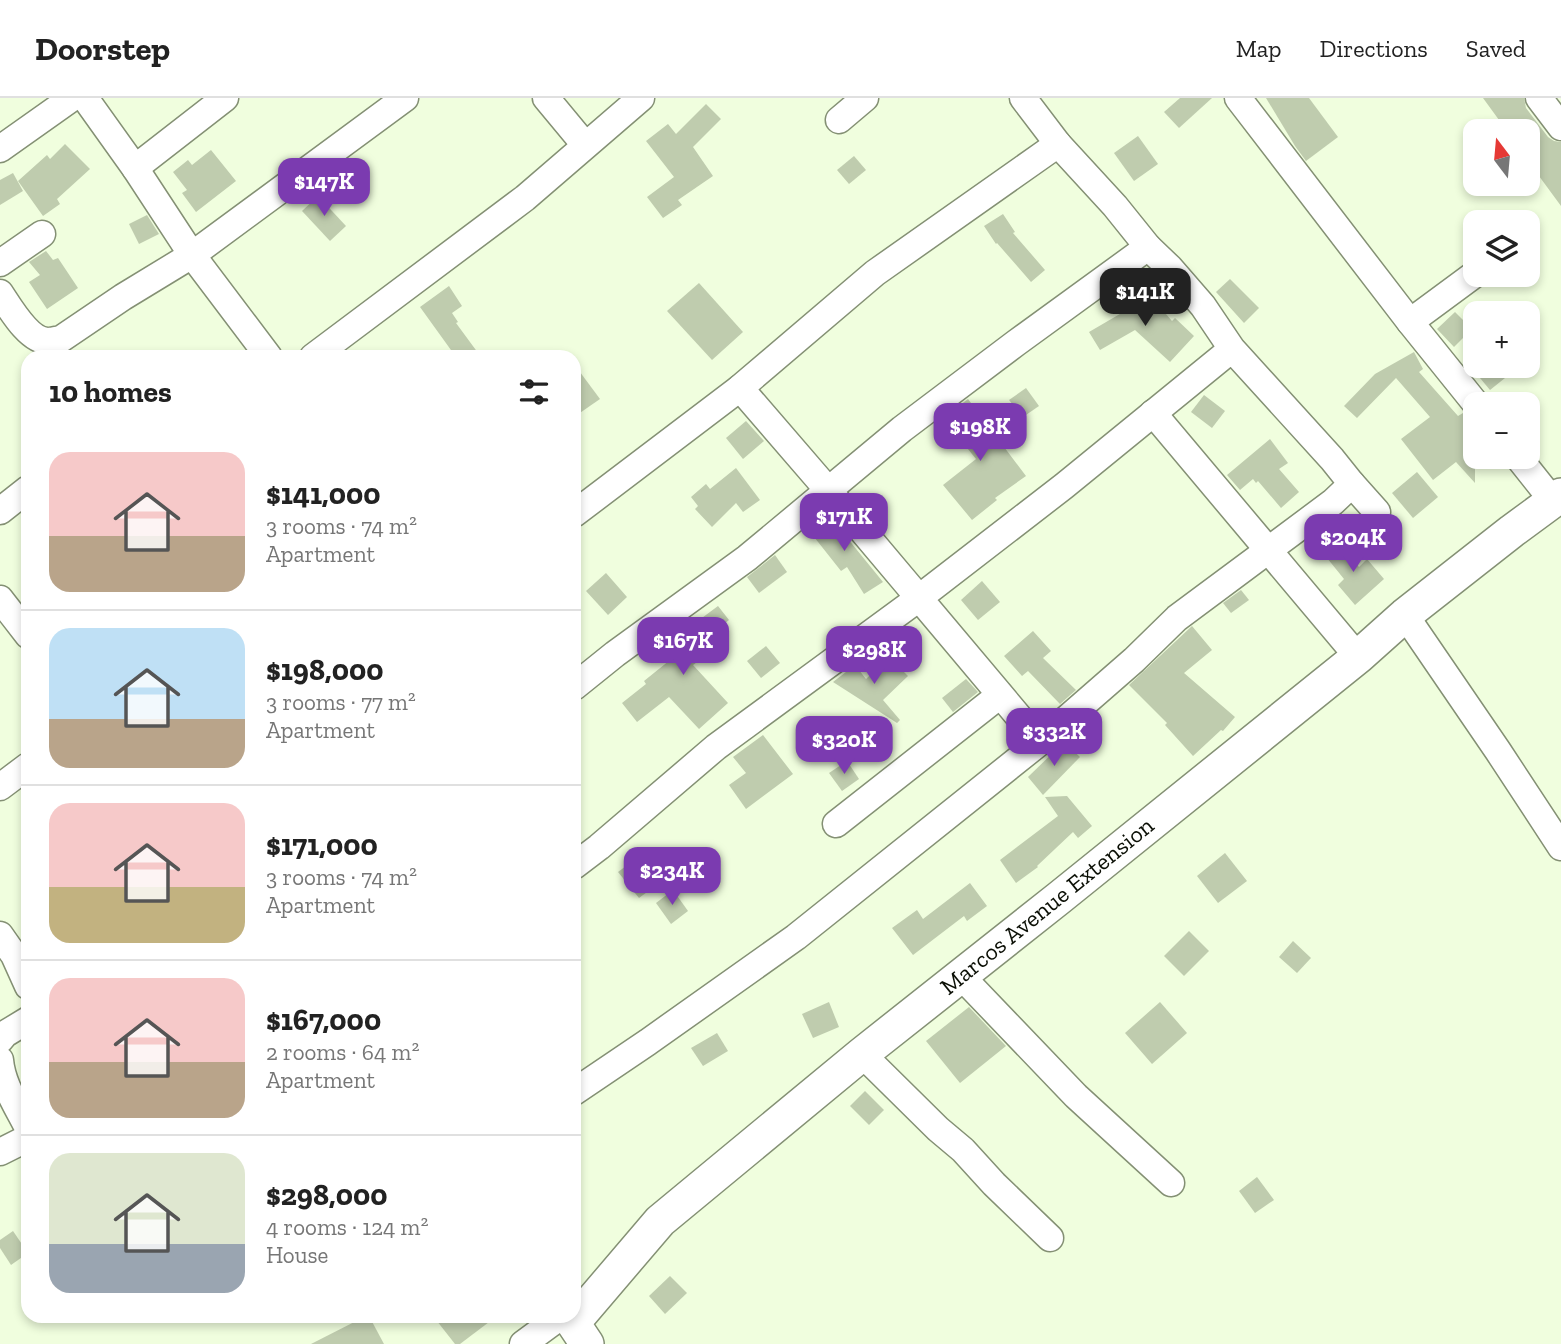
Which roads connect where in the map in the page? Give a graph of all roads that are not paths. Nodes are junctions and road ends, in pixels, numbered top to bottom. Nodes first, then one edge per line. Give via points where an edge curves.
1 (72, 98) edge
2 (85, 98) edge
3 (225, 98) edge
4 (405, 98) edge
5 (546, 98) edge
6 (641, 98) edge
7 (865, 98) edge
8 (1023, 98) edge
9 (1238, 98) edge
10 (1539, 98) edge
11 (839, 120) dead end
12 (1561, 127) edge
13 (1058, 144) junction
14 (585, 145) junction
15 (0, 149) edge
16 (135, 168) junction
17 (42, 234) dead end
18 (1148, 247) junction
19 (192, 255) junction
20 (0, 263) edge
21 (1463, 283) edge
22 (0, 293) edge
23 (1410, 322) junction
24 (1232, 349) junction
25 (265, 350) edge
26 (322, 350) edge
27 (740, 388) junction
28 (1466, 392) edge
29 (1153, 413) junction
30 (1529, 469) edge
31 (1352, 484) junction
32 (828, 490) junction
33 (21, 494) edge
34 (1557, 498) edge
35 (581, 509) edge
36 (0, 511) edge
37 (1377, 512) dead end
38 (1267, 550) junction
39 (919, 598) junction
40 (2, 606) edge
41 (1405, 615) junction
42 (21, 627) edge
43 (1358, 657) junction
44 (581, 681) edge
45 (1000, 695) junction
46 (1040, 743) junction
47 (21, 771) edge
48 (0, 787) edge
49 (836, 824) dead end
50 (1561, 847) edge
51 (581, 861) edge
52 (0, 935) edge
53 (21, 970) edge
54 (961, 976) junction
55 (21, 1024) edge
56 (0, 1040) edge
57 (862, 1054) junction
58 (0, 1060) edge
59 (581, 1087) edge
60 (21, 1114) edge
61 (21, 1142) edge
62 (0, 1152) edge
63 (1171, 1183) dead end
64 (1050, 1238) dead end
65 (581, 1313) edge
66 (571, 1325) edge
67 (523, 1344) edge

1 - 15 street
2 - 16 street
3 - 16 street
4 - 19 street
5 - 14 street
6 - 14 street
7 - 11 street
8 - 13 street
9 - 23 street
10 - 12 street
13 - 18 street
13 - 27 street via 875,273
14 - 26 street via 525,198
16 - 19 street
17 - 20 street
18 - 24 street via 1203,306
18 - 32 street via 912,421
19 - 22 street via 61,339 39,340
19 - 25 street
21 - 23 street
23 - 28 street
24 - 29 street
24 - 31 street
27 - 32 street
27 - 35 street
29 - 38 street
29 - 39 street
30 - 34 street
31 - 37 street
31 - 38 street
32 - 39 street
32 - 44 street via 747,558
33 - 36 street
34 - 41 street, Marcos Avenue Extension
38 - 43 street
38 - 46 street via 1177,618
39 - 45 street
39 - 51 street via 716,747
40 - 42 street
41 - 43 street, Marcos Avenue Extension
41 - 50 street
43 - 54 street, Marcos Avenue Extension
45 - 46 street
45 - 49 street
46 - 59 street via 796,937
47 - 48 street
52 - 53 street
54 - 57 street, Marcos Avenue Extension
54 - 63 street via 1076,1096
55 - 56 street
57 - 64 street
57 - 65 street, Marcos Avenue Extension via 660,1221
58 - 60 street via 5,1083
61 - 62 street
66 - 67 street

